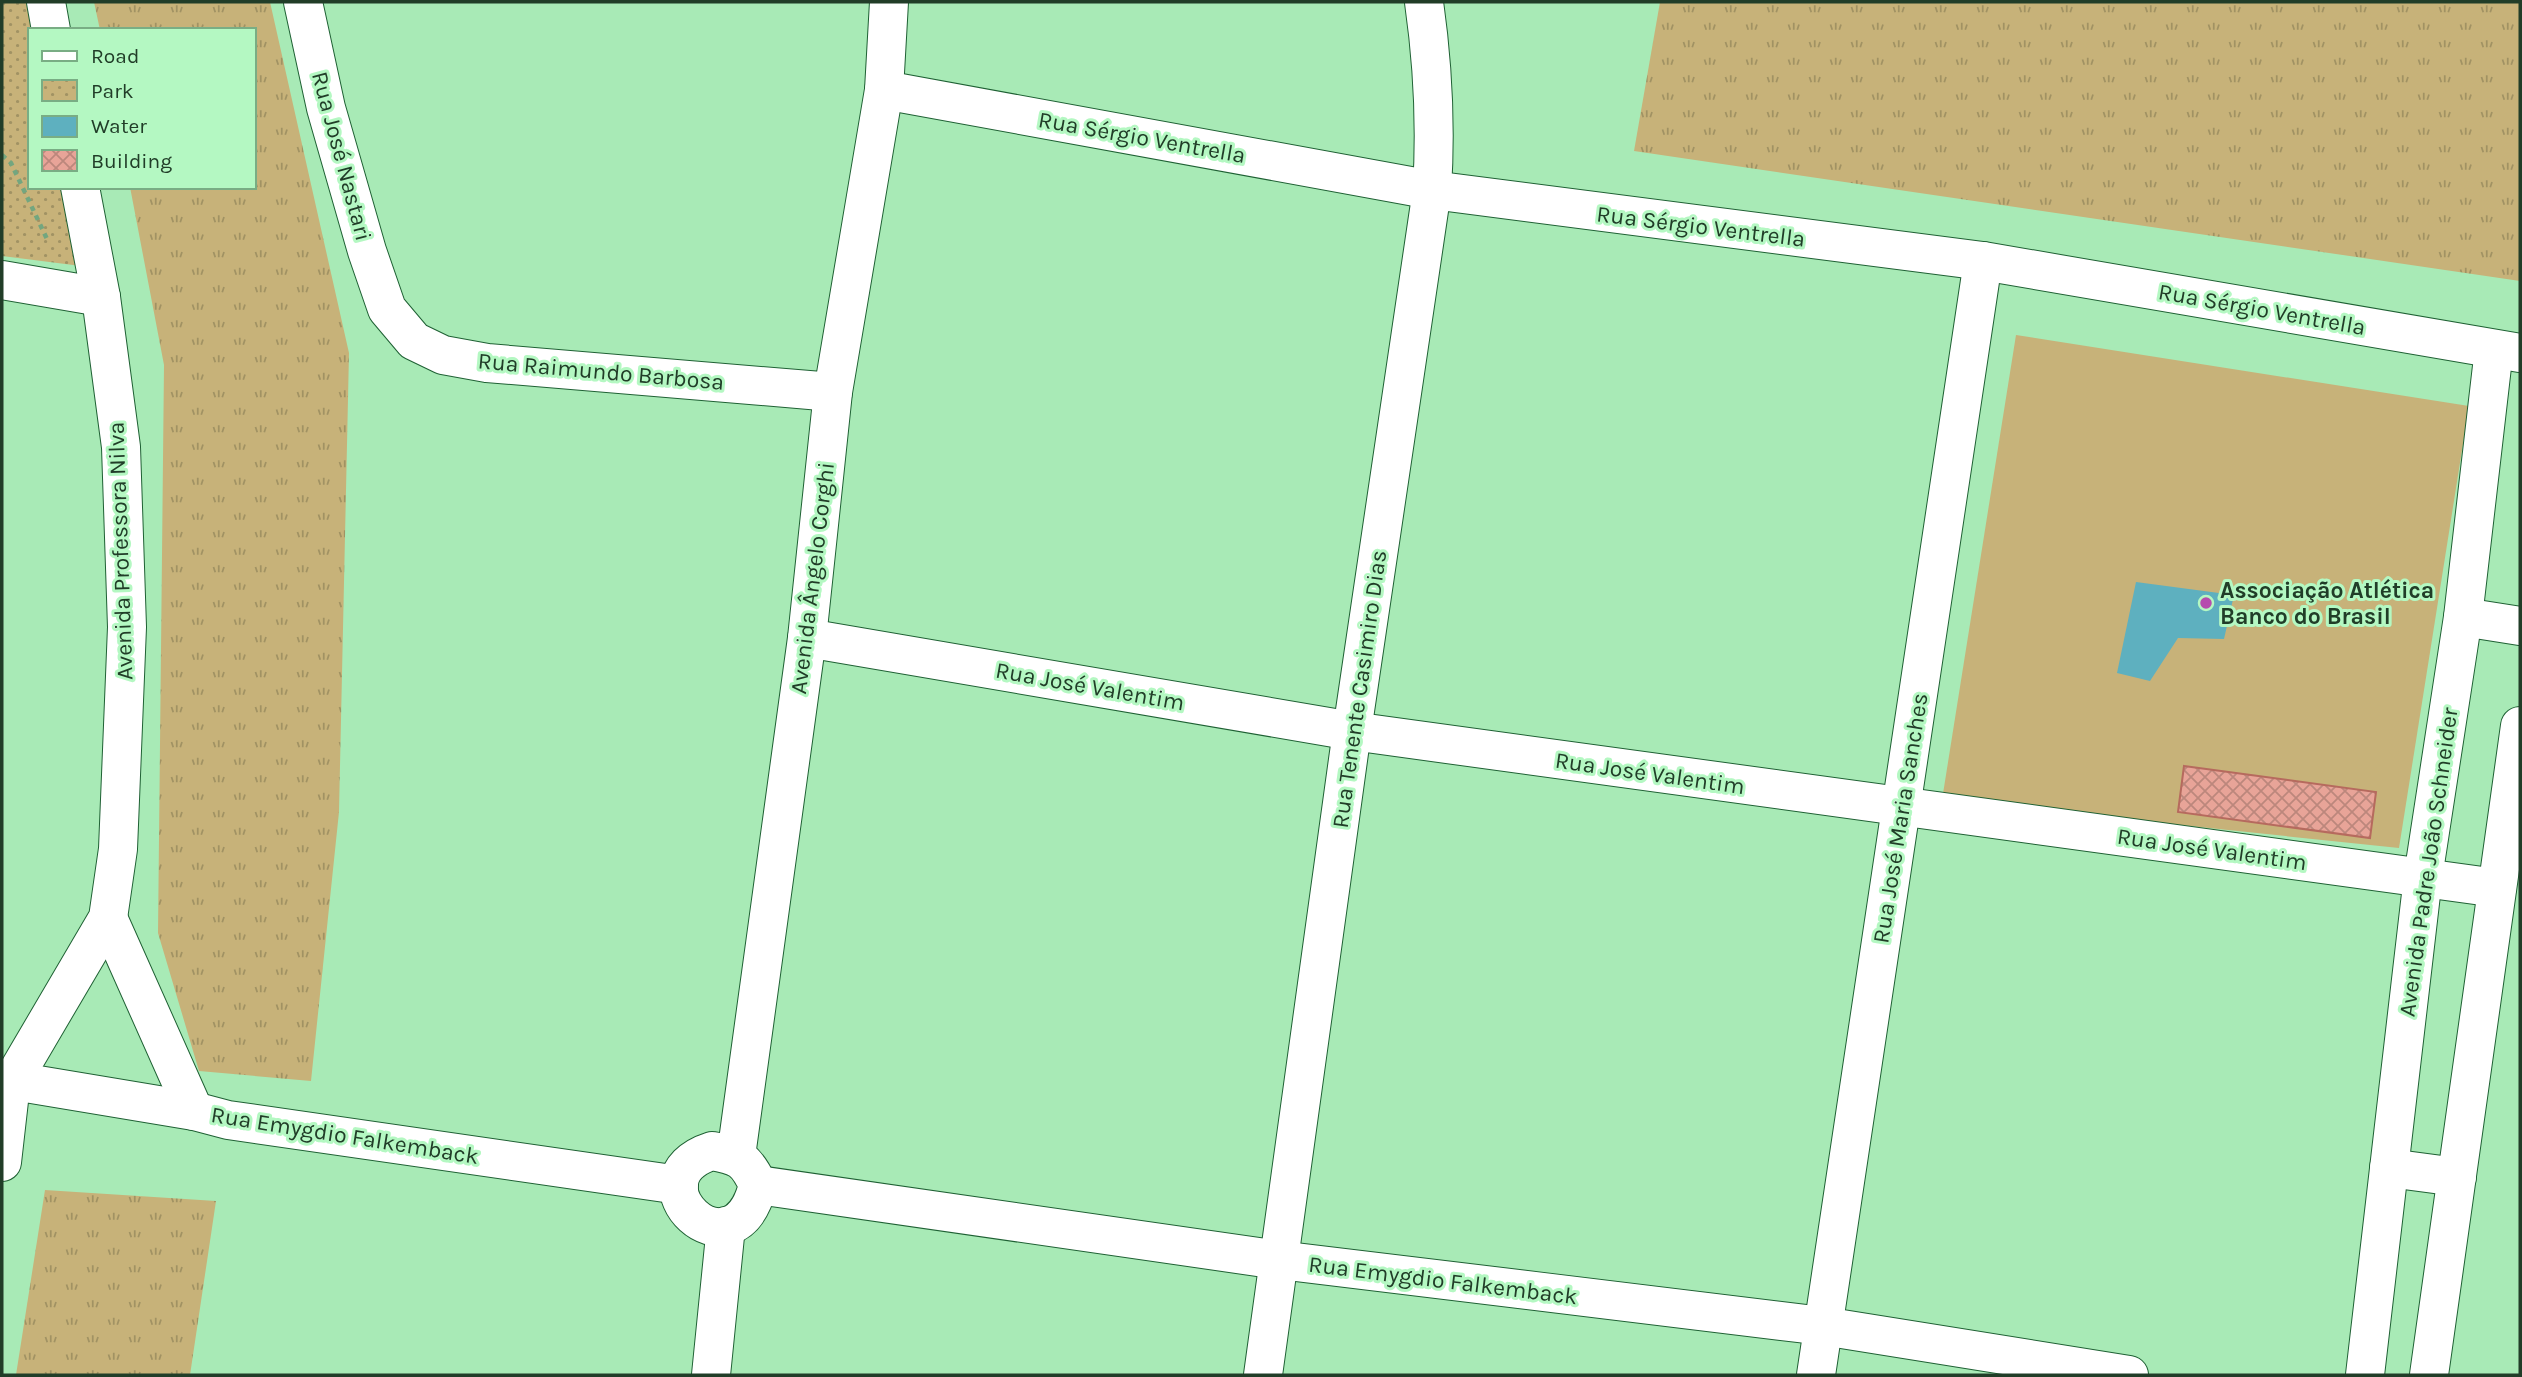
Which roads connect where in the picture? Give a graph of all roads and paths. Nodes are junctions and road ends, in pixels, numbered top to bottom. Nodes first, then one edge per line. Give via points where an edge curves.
1 (46, 2) edge
2 (303, 2) edge
3 (889, 2) edge
4 (1424, 2) edge
5 (51, 28) edge
6 (884, 90) junction
7 (2, 155) edge
8 (80, 189) edge
9 (1432, 190) junction
10 (1983, 261) junction
11 (2, 280) edge
12 (87, 295) junction
13 (387, 309) joint
14 (2507, 351) edge
15 (833, 392) junction
16 (2463, 617) junction
17 (2520, 626) edge
18 (807, 638) junction
19 (2520, 726) edge
20 (1352, 731) junction
21 (1901, 808) junction
22 (2423, 877) junction
23 (2497, 888) junction
24 (108, 918) junction
25 (6, 1081) edge
26 (194, 1111) junction
27 (2, 1162) edge
28 (2389, 1168) junction
29 (747, 1170) junction
30 (2457, 1177) junction
31 (679, 1185) junction
32 (726, 1226) junction
33 (1279, 1260) junction
34 (1823, 1326) junction
35 (711, 1375) edge
36 (1263, 1375) edge
37 (1816, 1375) edge
38 (2129, 1375) edge
39 (2365, 1375) edge
40 (2429, 1375) edge

1 - 5 street
2 - 13 street, Rua José Nastari via 326,108
3 - 6 street, Avenida Ângelo Corghi
4 - 9 street, Rua Tenente Casimiro Dias via 1435,120
6 - 9 street, Rua Sérgio Ventrella
6 - 15 street, Avenida Ângelo Corghi
7 - 12 path
8 - 12 street, Avenida Professora Nilva
9 - 10 street, Rua Sérgio Ventrella
9 - 20 street, Rua Tenente Casimiro Dias
10 - 14 street, Rua Sérgio Ventrella
10 - 21 street, Rua José Maria Sanches
11 - 12 street
12 - 24 street, Avenida Professora Nilva via 121,447 127,627 118,849
13 - 15 street, Rua Raimundo Barbosa via 414,341 443,355 487,363
14 - 16 street, Avenida Padre João Schneider
15 - 18 street, Avenida Ângelo Corghi
16 - 17 street
16 - 22 street, Avenida Padre João Schneider
18 - 20 street, Rua José Valentim
18 - 29 street, Avenida Ângelo Corghi
19 - 23 street
20 - 21 street, Rua José Valentim
20 - 33 street, Rua Tenente Casimiro Dias
21 - 22 street, Rua José Valentim
21 - 34 street, Rua José Maria Sanches
22 - 23 street, Rua José Valentim
22 - 28 street, Avenida Padre João Schneider
23 - 30 street
24 - 25 street, Avenida Professora Nilva
24 - 26 street
25 - 26 street, Rua Emygdio Falkemback
25 - 27 street, Avenida Professora Nilva
26 - 31 street, Rua Emygdio Falkemback via 228,1120
28 - 30 street
28 - 39 street, Avenida Padre João Schneider
29 - 31 street via 712,1151 690,1162
29 - 32 street via 748,1211
29 - 33 street, Rua Emygdio Falkemback
30 - 40 street
31 - 32 street via 684,1208 692,1217 701,1224
32 - 35 street
33 - 34 street, Rua Emygdio Falkemback
33 - 36 street, Rua Tenente Casimiro Dias
34 - 37 street, Rua José Maria Sanches
34 - 38 street, Rua Emygdio Falkemback

